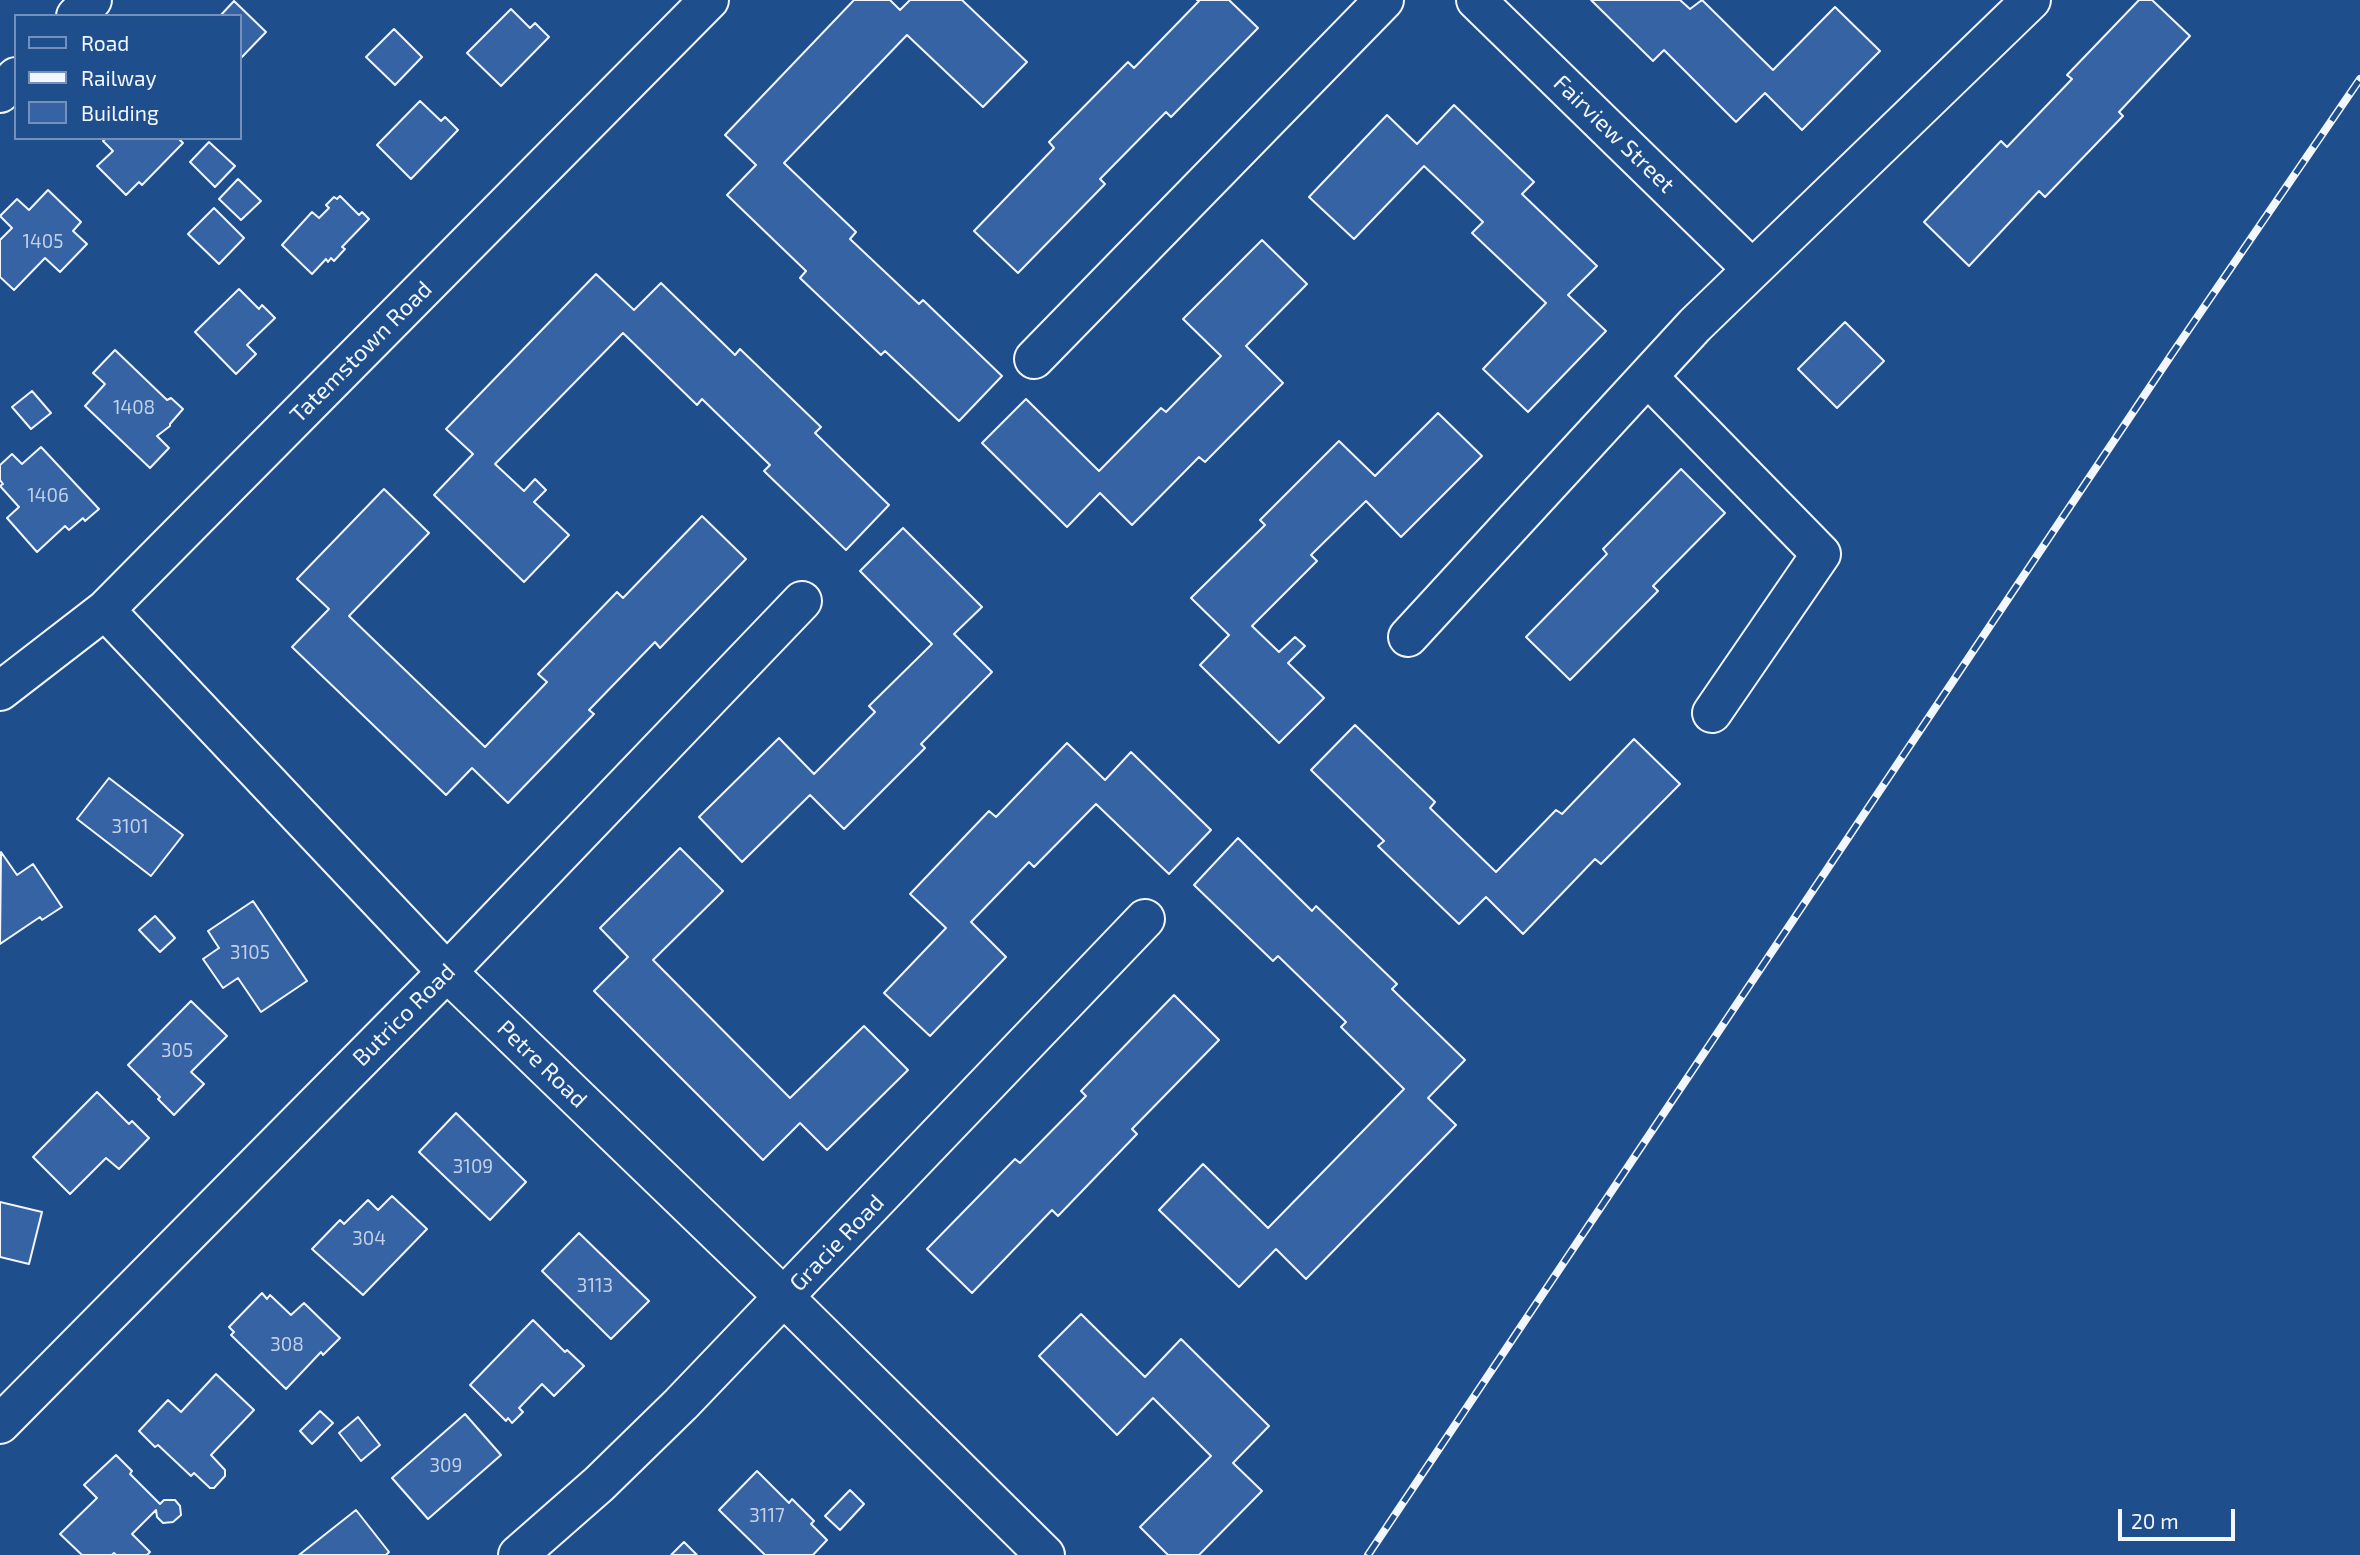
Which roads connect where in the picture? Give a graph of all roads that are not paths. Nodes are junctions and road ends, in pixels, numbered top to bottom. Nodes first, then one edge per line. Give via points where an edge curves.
1 (92, 0) edge
2 (709, 0) edge
3 (1384, 0) edge
4 (1476, 0) edge
5 (2031, 0) edge
6 (78, 14) edge
7 (14, 79) edge
8 (0, 93) edge
9 (1751, 268) junction
10 (1034, 359) dead end
11 (1648, 377) junction
12 (802, 601) dead end
13 (105, 610) junction
14 (1408, 637) dead end
15 (0, 691) edge
16 (1712, 713) dead end
17 (1145, 919) dead end
18 (447, 972) junction
19 (785, 1298) junction
20 (0, 1424) edge
21 (518, 1555) edge
22 (1045, 1555) edge

1 - 6 street
2 - 13 street, Tatemstown Road
3 - 10 street
4 - 9 street, Fairview Street
5 - 9 street
7 - 8 street
9 - 11 street
11 - 14 street
11 - 16 street via 1821,554
12 - 18 street, Butrico Road
13 - 15 street, Tatemstown Road
13 - 18 street, Petre Road
17 - 19 street, Gracie Road
18 - 19 street, Petre Road
18 - 20 street, Butrico Road
19 - 21 street, Gracie Road via 599,1484
19 - 22 street, Petre Road

